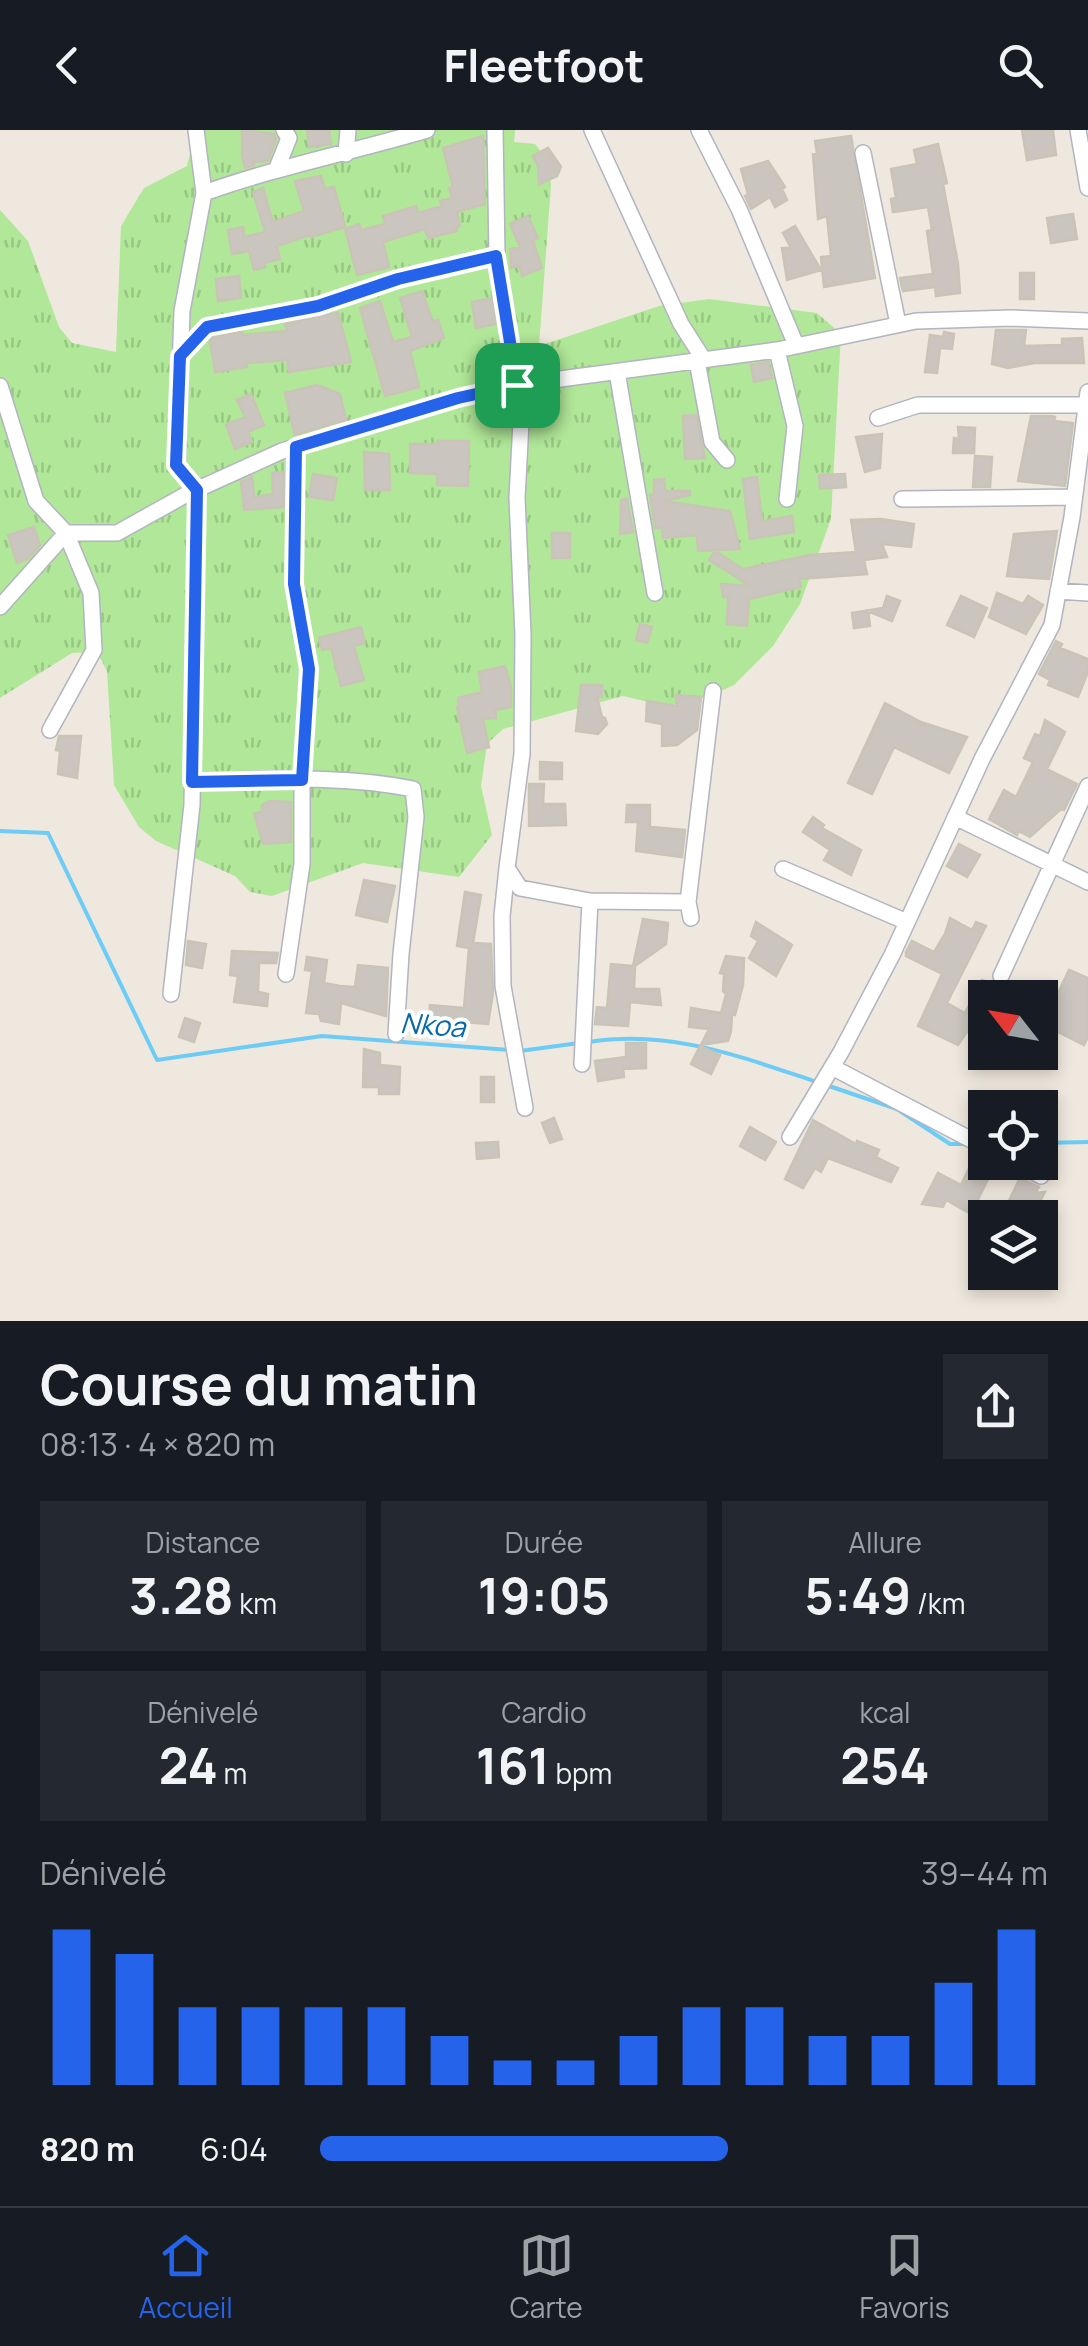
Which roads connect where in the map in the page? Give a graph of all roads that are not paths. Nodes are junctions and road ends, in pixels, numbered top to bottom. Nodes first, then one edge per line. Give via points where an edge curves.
1 (196, 130) edge
2 (284, 130) edge
3 (348, 130) edge
4 (427, 130) edge
5 (495, 130) edge
6 (592, 130) edge
7 (699, 130) edge
8 (1078, 130) edge
9 (346, 154) junction
10 (863, 154) dead end
11 (277, 168) junction
12 (1088, 188) edge
13 (204, 193) junction
14 (496, 256) junction
15 (1088, 321) edge
16 (898, 324) junction
17 (796, 345) junction
18 (777, 350) junction
19 (180, 356) junction
20 (700, 360) junction
21 (617, 372) junction
22 (520, 385) junction
23 (0, 386) edge
24 (1087, 398) edge
25 (878, 418) dead end
26 (296, 447) junction
27 (728, 460) dead end
28 (197, 490) junction
29 (1074, 497) junction
30 (786, 499) dead end
31 (902, 499) dead end
32 (66, 533) junction
33 (1058, 591) junction
34 (655, 592) dead end
35 (1088, 593) edge
36 (0, 608) edge
37 (713, 691) dead end
38 (50, 730) dead end
39 (302, 780) junction
40 (192, 782) junction
41 (1088, 786) edge
42 (955, 817) junction
43 (1052, 864) junction
44 (507, 868) junction
45 (782, 868) dead end
46 (1088, 882) edge
47 (590, 901) junction
48 (907, 922) junction
49 (286, 974) dead end
50 (1001, 976) dead end
51 (171, 994) dead end
52 (396, 1034) dead end
53 (582, 1064) dead end
54 (832, 1067) junction
55 (525, 1108) dead end
56 (790, 1137) dead end
57 (968, 1138) edge

1 - 13 street
2 - 11 street via 289,138
3 - 9 street
4 - 9 street
5 - 14 street
6 - 20 street
7 - 17 street
8 - 12 street
9 - 11 street
10 - 16 street
11 - 13 street
13 - 19 street
14 - 19 street via 318,306 207,327
14 - 22 street
15 - 16 street
16 - 17 street
17 - 18 street
18 - 20 street
18 - 30 street via 795,426
19 - 28 street via 176,465
20 - 21 street
20 - 27 street via 712,442
21 - 22 street
21 - 34 street
22 - 26 street
22 - 44 street via 522,754
23 - 32 street via 36,501
24 - 25 street via 918,405
24 - 29 street
26 - 28 street
26 - 39 street via 294,584 309,669
28 - 32 street via 117,533
28 - 40 street
29 - 31 street
29 - 33 street
32 - 36 street
32 - 38 street via 90,593 94,650
33 - 35 street
33 - 42 street via 1052,625
37 - 47 street via 689,910
39 - 40 street
39 - 49 street via 302,864
39 - 52 street via 413,789
40 - 51 street
41 - 43 street
42 - 43 street
42 - 48 street
43 - 46 street
43 - 50 street
44 - 47 street via 520,888
44 - 55 street via 503,986
45 - 48 street
47 - 53 street
48 - 54 street
54 - 56 street
54 - 57 street

